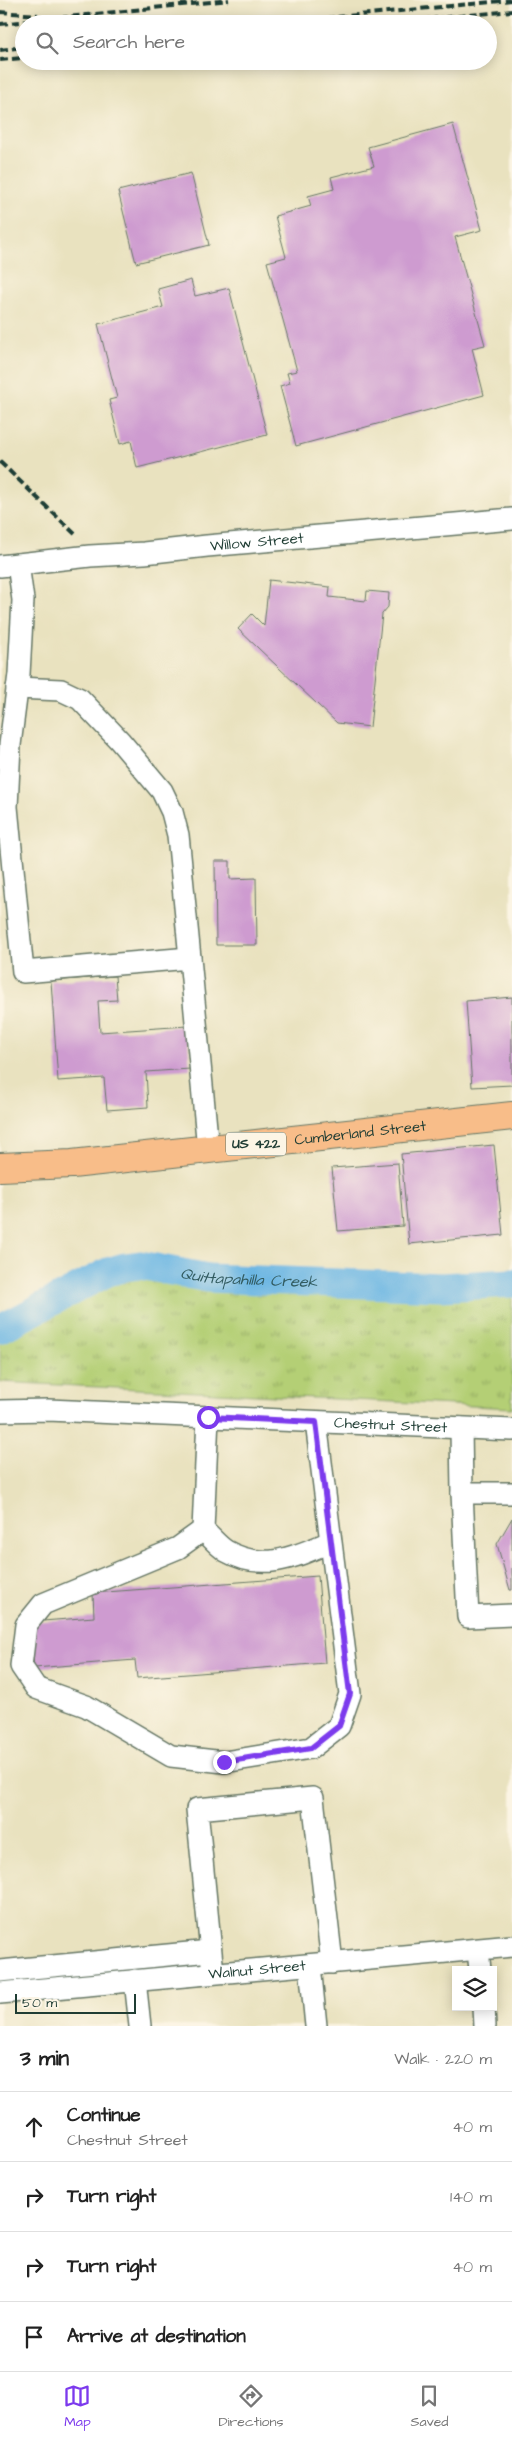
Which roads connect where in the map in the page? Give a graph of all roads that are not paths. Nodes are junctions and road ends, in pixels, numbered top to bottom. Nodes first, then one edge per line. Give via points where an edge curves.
1 (512, 519) edge
2 (9, 565) edge
3 (17, 688) junction
4 (190, 958) junction
5 (512, 1116) edge
6 (208, 1149) junction
7 (0, 1167) edge
8 (0, 1411) edge
9 (208, 1417) junction
10 (316, 1422) junction
11 (460, 1428) junction
12 (512, 1430) edge
13 (462, 1493) junction
14 (512, 1493) edge
15 (203, 1530) junction
16 (330, 1542) junction
17 (512, 1615) edge
18 (512, 1946) edge
19 (210, 1951) junction
20 (479, 1960) edge
21 (332, 1963) junction
22 (310, 1965) junction
23 (0, 1971) edge
24 (213, 1973) junction
25 (135, 1980) junction
26 (0, 1993) edge
27 (484, 2011) edge
28 (140, 2026) edge
29 (316, 2026) edge
30 (485, 2026) edge

1 - 2 street, Willow Street
2 - 3 street via 23,600
3 - 4 street via 61,690 80,699 162,791 178,835
3 - 4 street via 10,745 8,806 23,972
4 - 6 street
5 - 6 highway, Cumberland Street / US 422
6 - 7 highway, Cumberland Street / US 422 via 72,1164
8 - 9 street, Chestnut Street
9 - 10 street, Chestnut Street
9 - 15 street
10 - 11 street, Chestnut Street
10 - 16 street
11 - 12 street, Chestnut Street
11 - 13 street
13 - 14 street
13 - 17 street via 468,1617
15 - 16 street via 225,1551 252,1561 288,1560
15 - 16 street via 178,1548 43,1604 26,1625 21,1666 36,1688 86,1706 170,1756 224,1762 311,1748 339,1726 350,1694
18 - 20 street, Walnut Street
19 - 21 street via 197,1809 313,1798
19 - 23 street
19 - 24 street
20 - 21 street, Walnut Street
21 - 22 street, Walnut Street
22 - 24 street, Walnut Street
22 - 29 street
24 - 25 street, Walnut Street
25 - 26 street, Walnut Street
25 - 28 street
27 - 30 street

